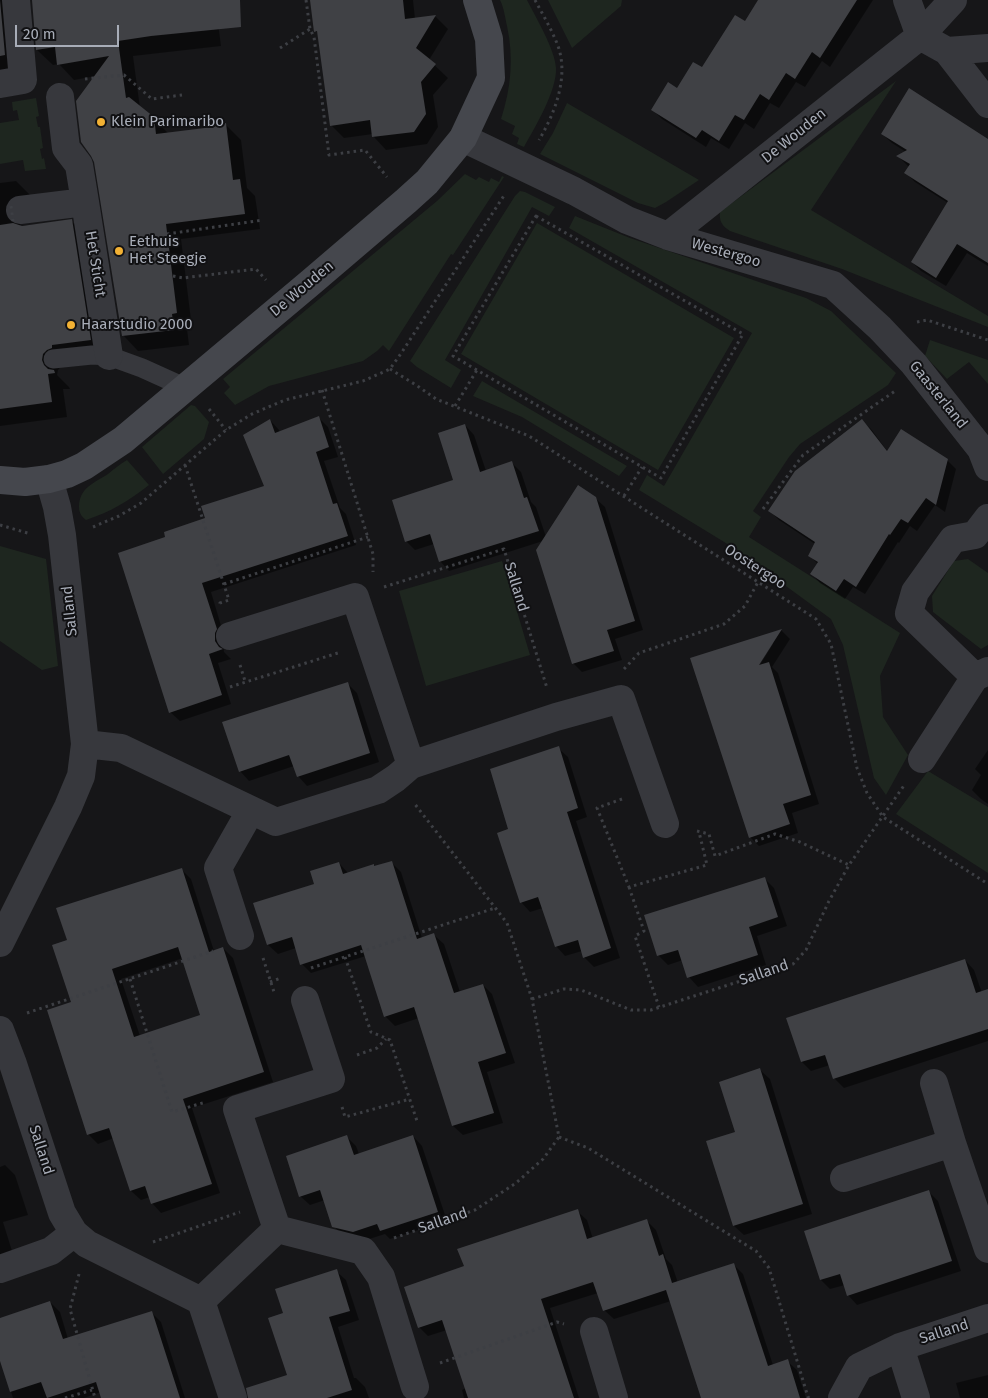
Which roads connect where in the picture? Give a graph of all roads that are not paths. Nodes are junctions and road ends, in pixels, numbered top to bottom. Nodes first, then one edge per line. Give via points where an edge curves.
1 (16, 0) edge
2 (477, 0) edge
3 (908, 0) edge
4 (953, 0) edge
5 (920, 36) junction
6 (988, 48) edge
7 (948, 51) junction
8 (0, 84) edge
9 (60, 97) road end
10 (988, 104) edge
11 (463, 138) junction
12 (85, 202) junction
13 (10, 212) edge
14 (668, 236) junction
15 (880, 328) joint
16 (109, 356) junction
17 (53, 359) dead end
18 (184, 387) junction
19 (988, 467) edge
20 (49, 479) junction
21 (0, 480) edge
22 (984, 533) edge
23 (230, 636) road end
24 (981, 674) edge
25 (85, 744) junction
26 (922, 759) road end
27 (403, 771) junction
28 (251, 810) junction
29 (665, 824) road end
30 (4, 926) edge
31 (240, 936) road end
32 (305, 1000) road end
33 (9, 1023) edge
34 (7, 1066) edge
35 (934, 1083) dead end
36 (952, 1144) junction
37 (844, 1178) dead end
38 (277, 1228) junction
39 (80, 1238) junction
40 (988, 1249) edge
41 (0, 1269) edge
42 (201, 1300) junction
43 (988, 1318) edge
44 (594, 1331) road end
45 (900, 1347) junction
46 (413, 1380) road end
47 (233, 1398) edge
48 (614, 1398) edge
49 (842, 1398) edge
50 (916, 1398) edge

1 - 8 street via 23,80
2 - 11 street, De Wouden via 489,39 491,78
3 - 5 street
4 - 5 street, De Wouden
5 - 7 street
5 - 14 street, De Wouden
6 - 7 street
7 - 10 street
9 - 12 street, Het Sticht via 66,148 79,165
11 - 14 street, Westergoo via 628,220
11 - 18 street, De Wouden via 427,182 406,201
12 - 13 street
12 - 16 street, Het Sticht
14 - 15 street, Westergoo via 833,285
15 - 19 street, Gaasterland via 914,364 981,448
16 - 17 lane
16 - 18 lane
18 - 20 street, De Wouden via 123,440 84,466
20 - 21 street, De Wouden via 25,482
20 - 25 street, Salland via 62,534
22 - 24 street via 953,539 915,592 909,613
23 - 27 street via 355,597
24 - 26 street
25 - 28 street via 121,748
25 - 30 street, Salland via 81,776 68,807
27 - 28 street via 378,790 276,822
27 - 29 street via 556,717 621,699
28 - 31 street via 218,868
32 - 38 street via 331,1079 237,1109
33 - 34 street, Salland
34 - 39 street, Salland via 62,1213
35 - 36 street
36 - 37 street
36 - 40 street
38 - 42 street
38 - 46 street via 363,1251 381,1277
39 - 41 street
39 - 42 street
42 - 47 street
43 - 45 street, Salland
44 - 48 street
45 - 49 street, Salland via 859,1367
45 - 50 street, Salland

